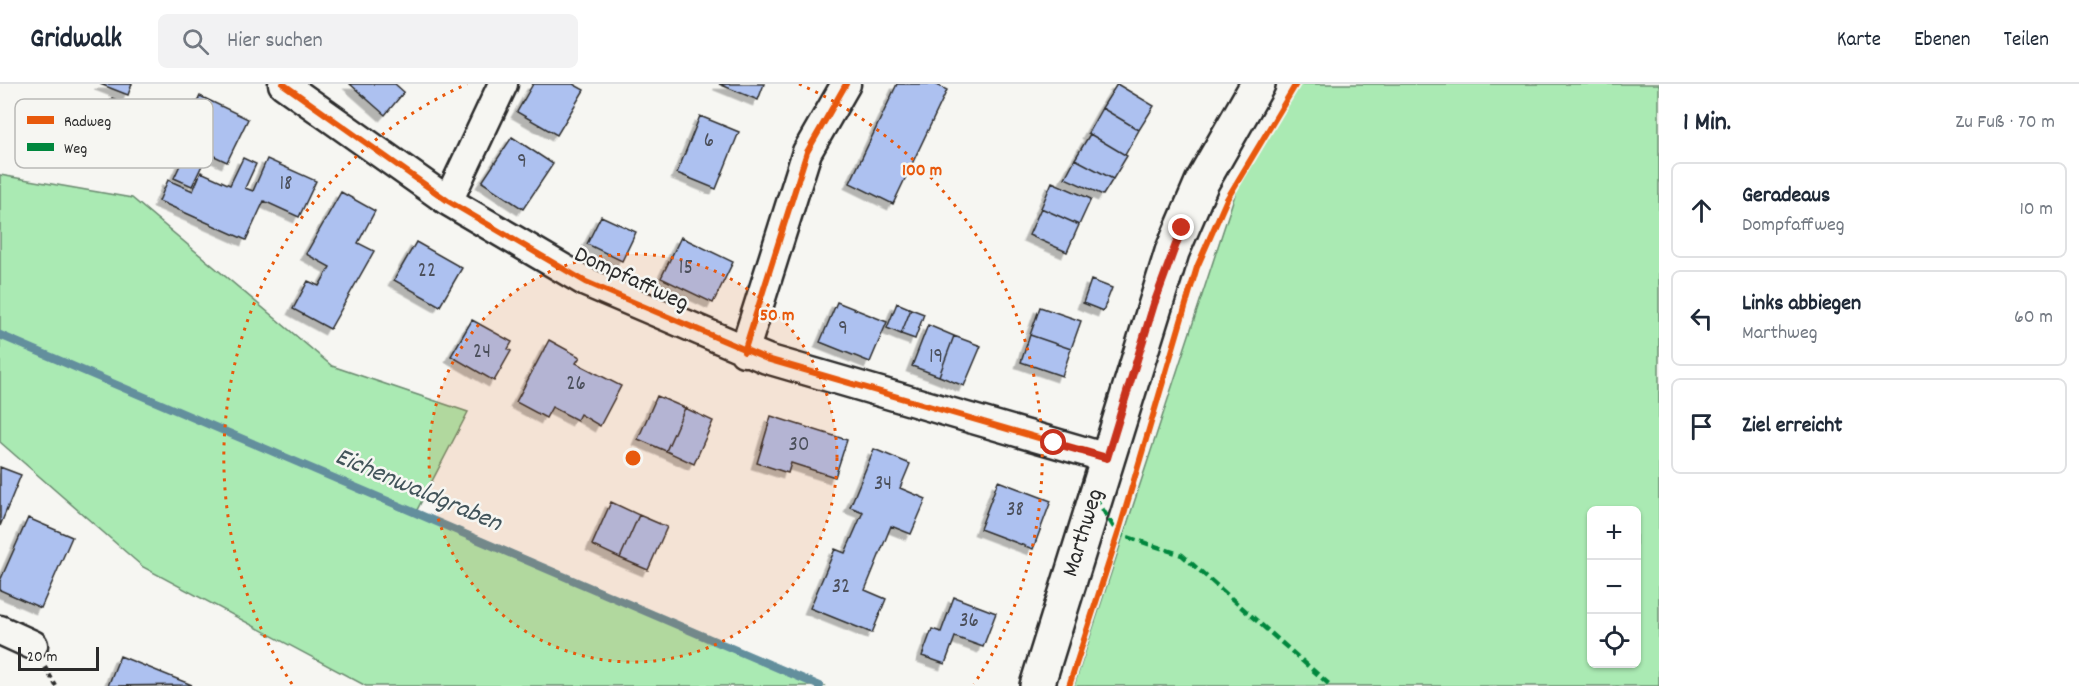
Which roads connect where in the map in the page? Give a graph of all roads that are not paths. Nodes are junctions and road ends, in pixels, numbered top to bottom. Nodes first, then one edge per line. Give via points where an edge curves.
1 (503, 84) edge
2 (846, 84) edge
3 (1258, 84) edge
4 (296, 88) edge
5 (448, 201) junction
6 (744, 352) junction
7 (1107, 458) junction
8 (0, 630) edge
9 (33, 645) dead end
10 (1037, 686) edge

1 - 5 street
2 - 6 street via 807,152
3 - 7 main road, Marthweg via 1182,228 1154,304
4 - 5 street, Dompfaffweg
5 - 6 street, Dompfaffweg via 586,282
6 - 7 street, Dompfaffweg
7 - 10 main road, Marthweg
8 - 9 street

